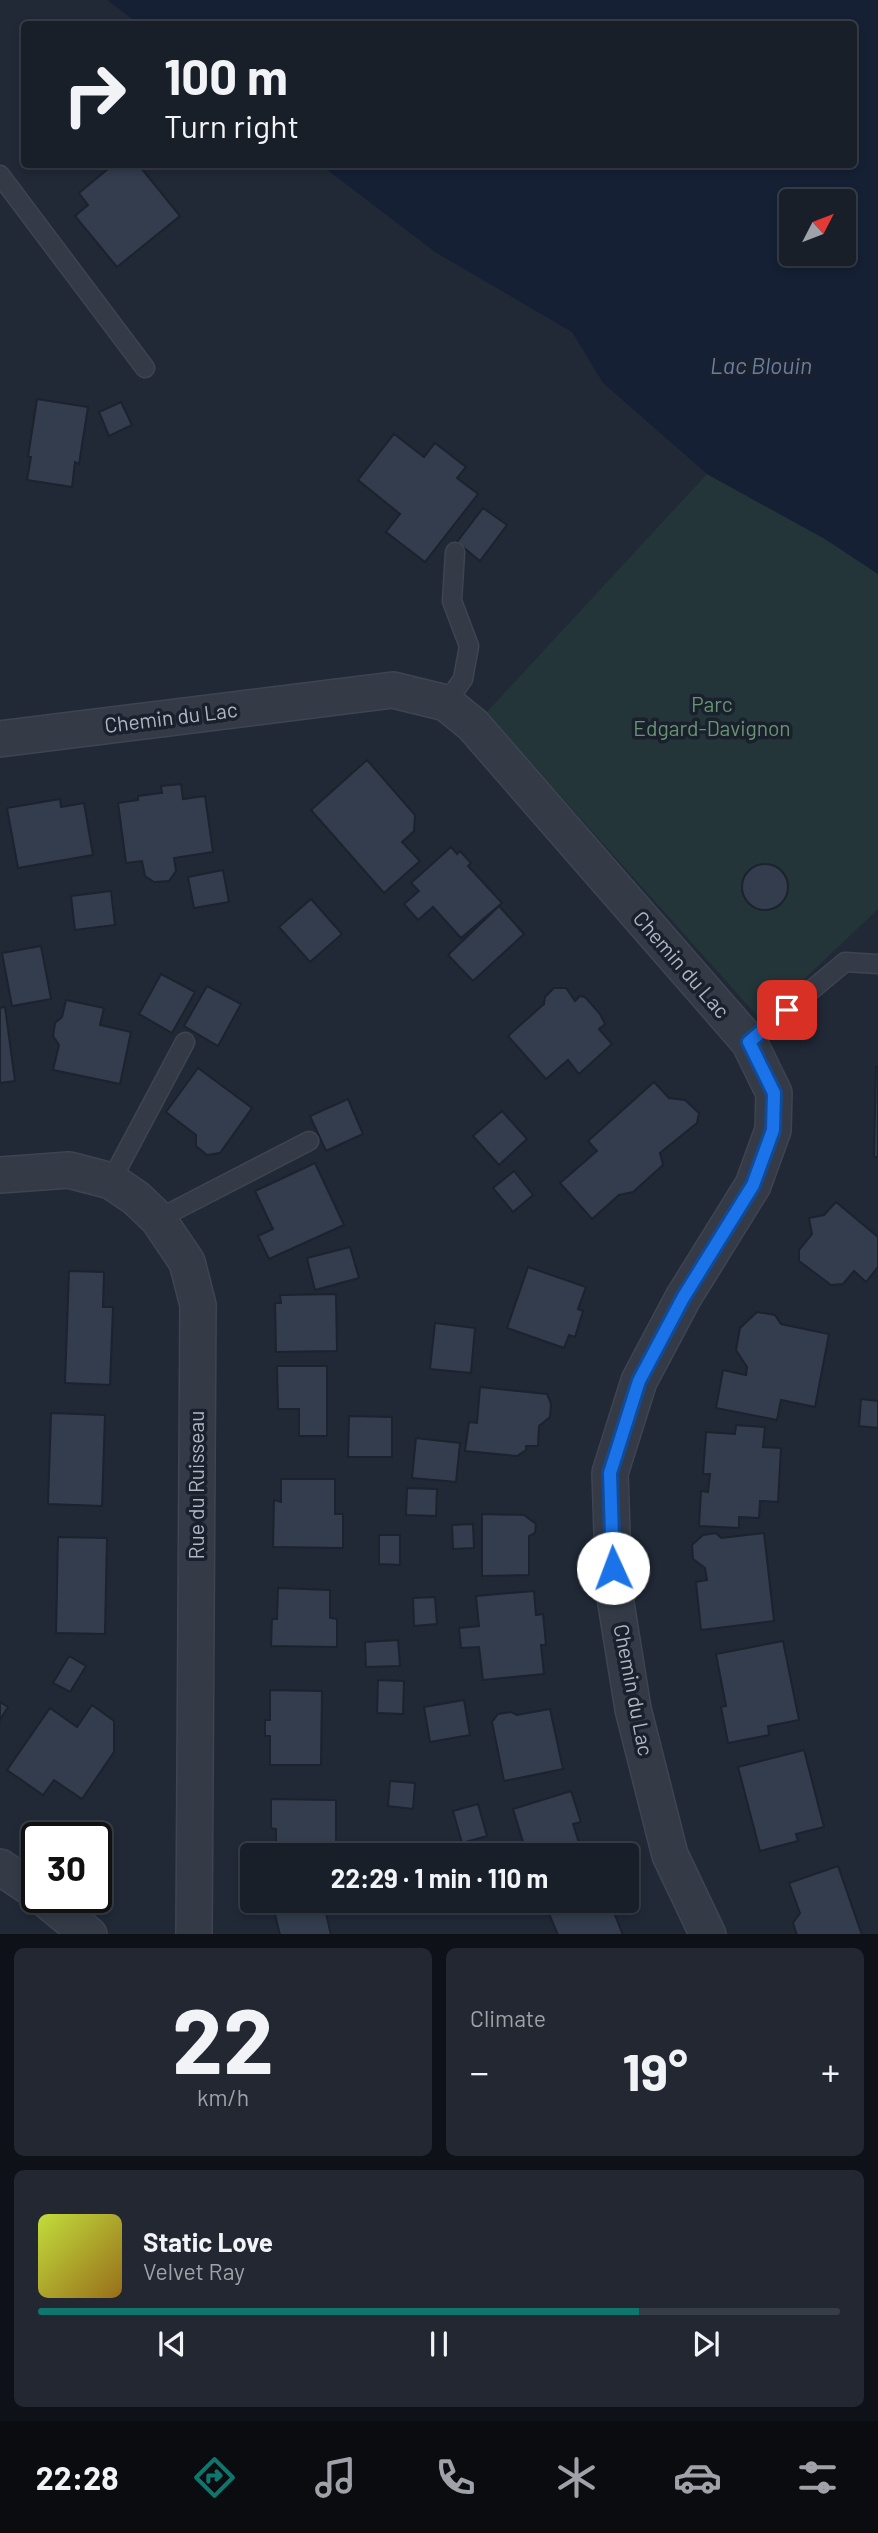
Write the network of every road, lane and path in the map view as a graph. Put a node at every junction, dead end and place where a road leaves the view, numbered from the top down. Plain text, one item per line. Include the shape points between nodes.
1 (0, 175) edge
2 (145, 368) dead end
3 (455, 552) dead end
4 (446, 703) junction
5 (0, 739) edge
6 (878, 964) edge
7 (186, 1042) dead end
8 (749, 1042) junction
9 (309, 1141) dead end
10 (0, 1175) edge
11 (111, 1181) junction
12 (158, 1219) junction
13 (0, 1867) edge
14 (21, 1881) edge
15 (63, 1913) edge
16 (89, 1934) edge
17 (194, 1934) edge
18 (708, 1934) edge

1 - 2 lane
3 - 4 lane via 452,601 469,646 463,679
4 - 5 street, Chemin du Lac via 393,690
4 - 8 street, Chemin du Lac via 473,725
6 - 8 lane via 845,962
7 - 11 lane
8 - 18 street, Chemin du Lac via 774,1093 773,1130 753,1185 683,1298 639,1381 610,1473 614,1591 634,1709 670,1855
9 - 12 lane
10 - 11 street, Rue du Ruisseau via 69,1170
11 - 12 street, Rue du Ruisseau
12 - 17 street, Rue du Ruisseau via 187,1262 198,1305
13 - 14 street
15 - 16 street

